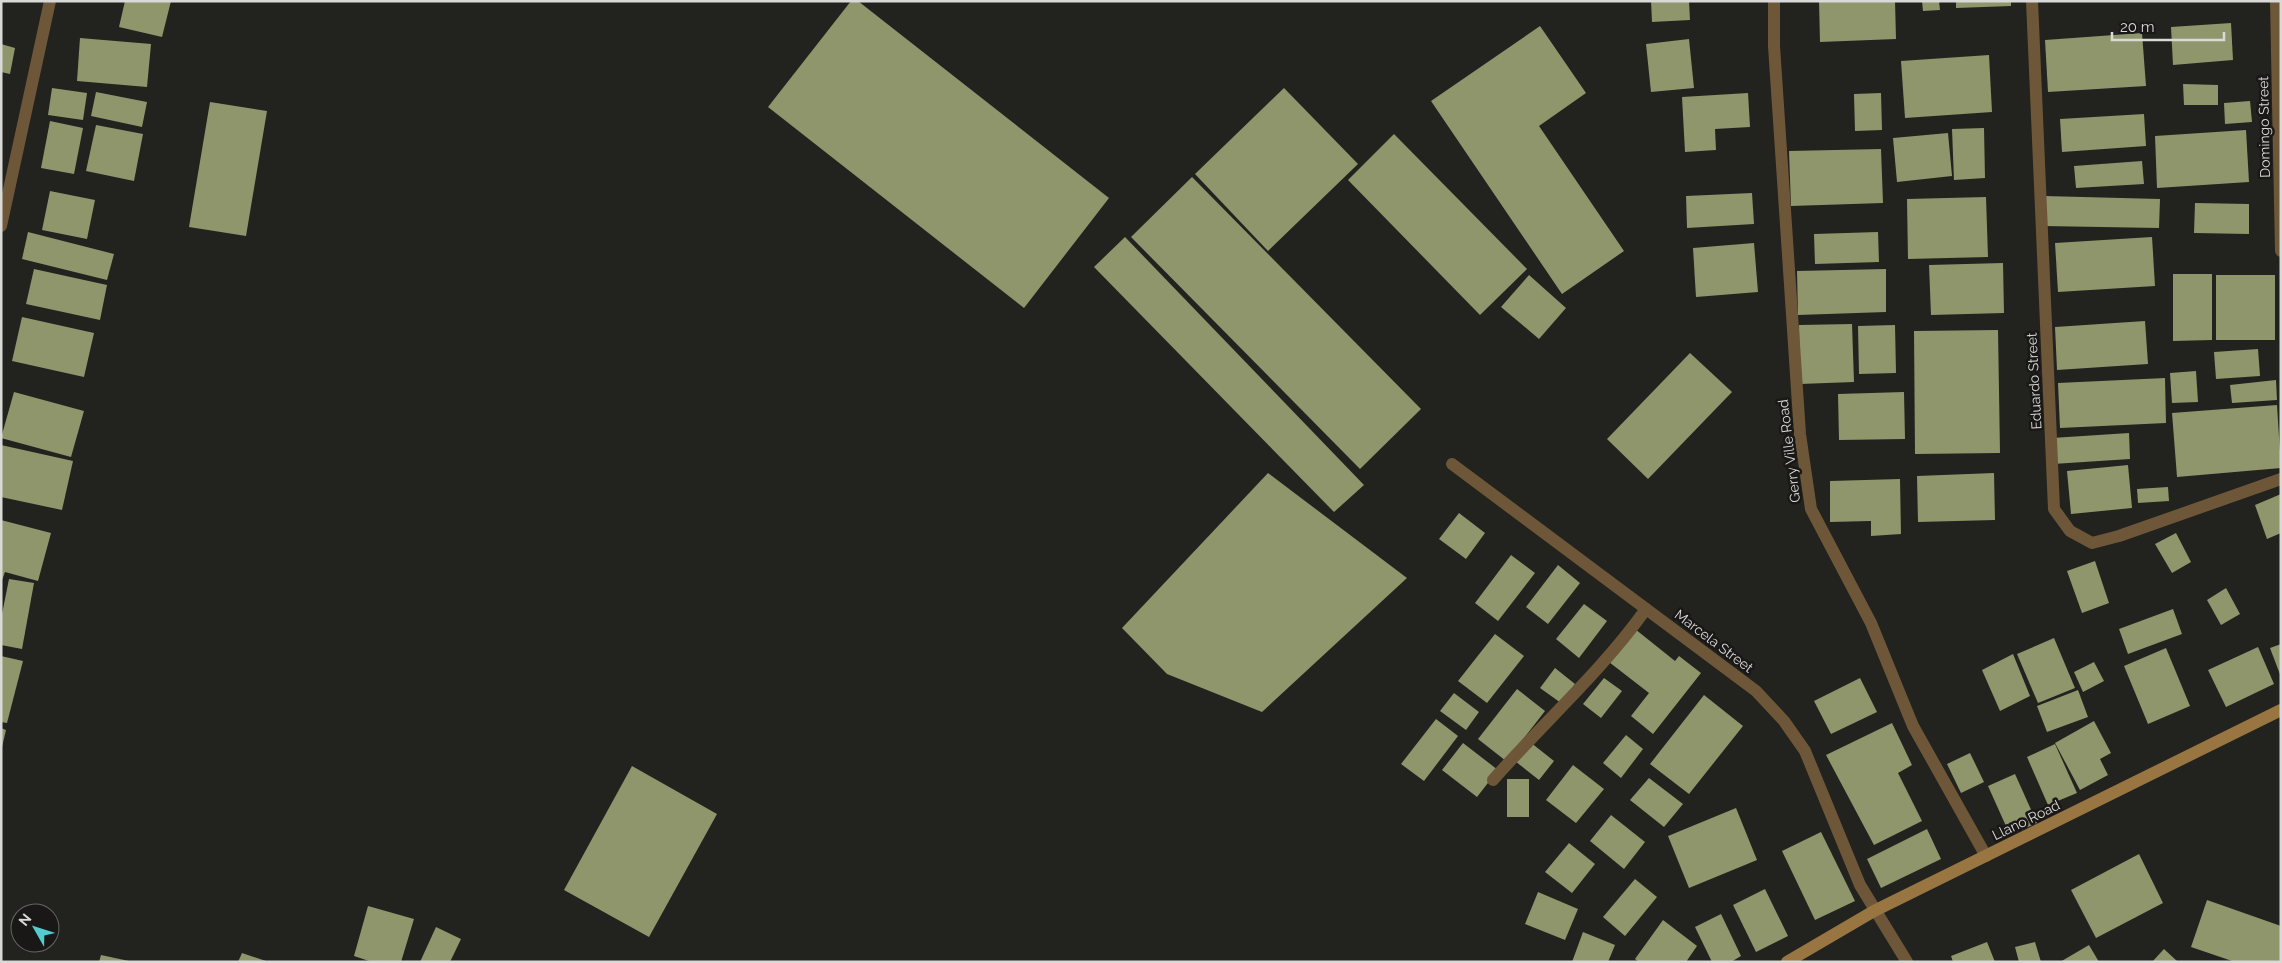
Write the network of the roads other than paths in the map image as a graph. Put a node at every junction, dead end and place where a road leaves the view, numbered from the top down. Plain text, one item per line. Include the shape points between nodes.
1 (50, 1) edge
2 (1774, 1) edge
3 (2032, 1) edge
4 (2276, 1) edge
5 (1, 226) edge
6 (2281, 251) edge
7 (1452, 464) dead end
8 (2281, 480) edge
9 (1646, 609) junction
10 (2281, 710) edge
11 (1493, 780) dead end
12 (1986, 856) junction
13 (1874, 911) junction
14 (1787, 962) edge
15 (1907, 962) edge

1 - 5 street
2 - 12 street, Gerry Ville Road via 1774,46 1800,434 1812,509 1871,623 1913,726
3 - 8 street, Eduardo Street via 2054,509 2070,531 2092,543
4 - 6 street, Domingo Street
7 - 9 street, Marcela Street
9 - 11 street via 1607,660
9 - 13 street, Marcela Street via 1756,691 1784,721 1805,751 1860,885
10 - 12 main road, Llano Road
12 - 13 main road, Llano Road
13 - 14 main road, Llano Road
13 - 15 street, Marcela Street

